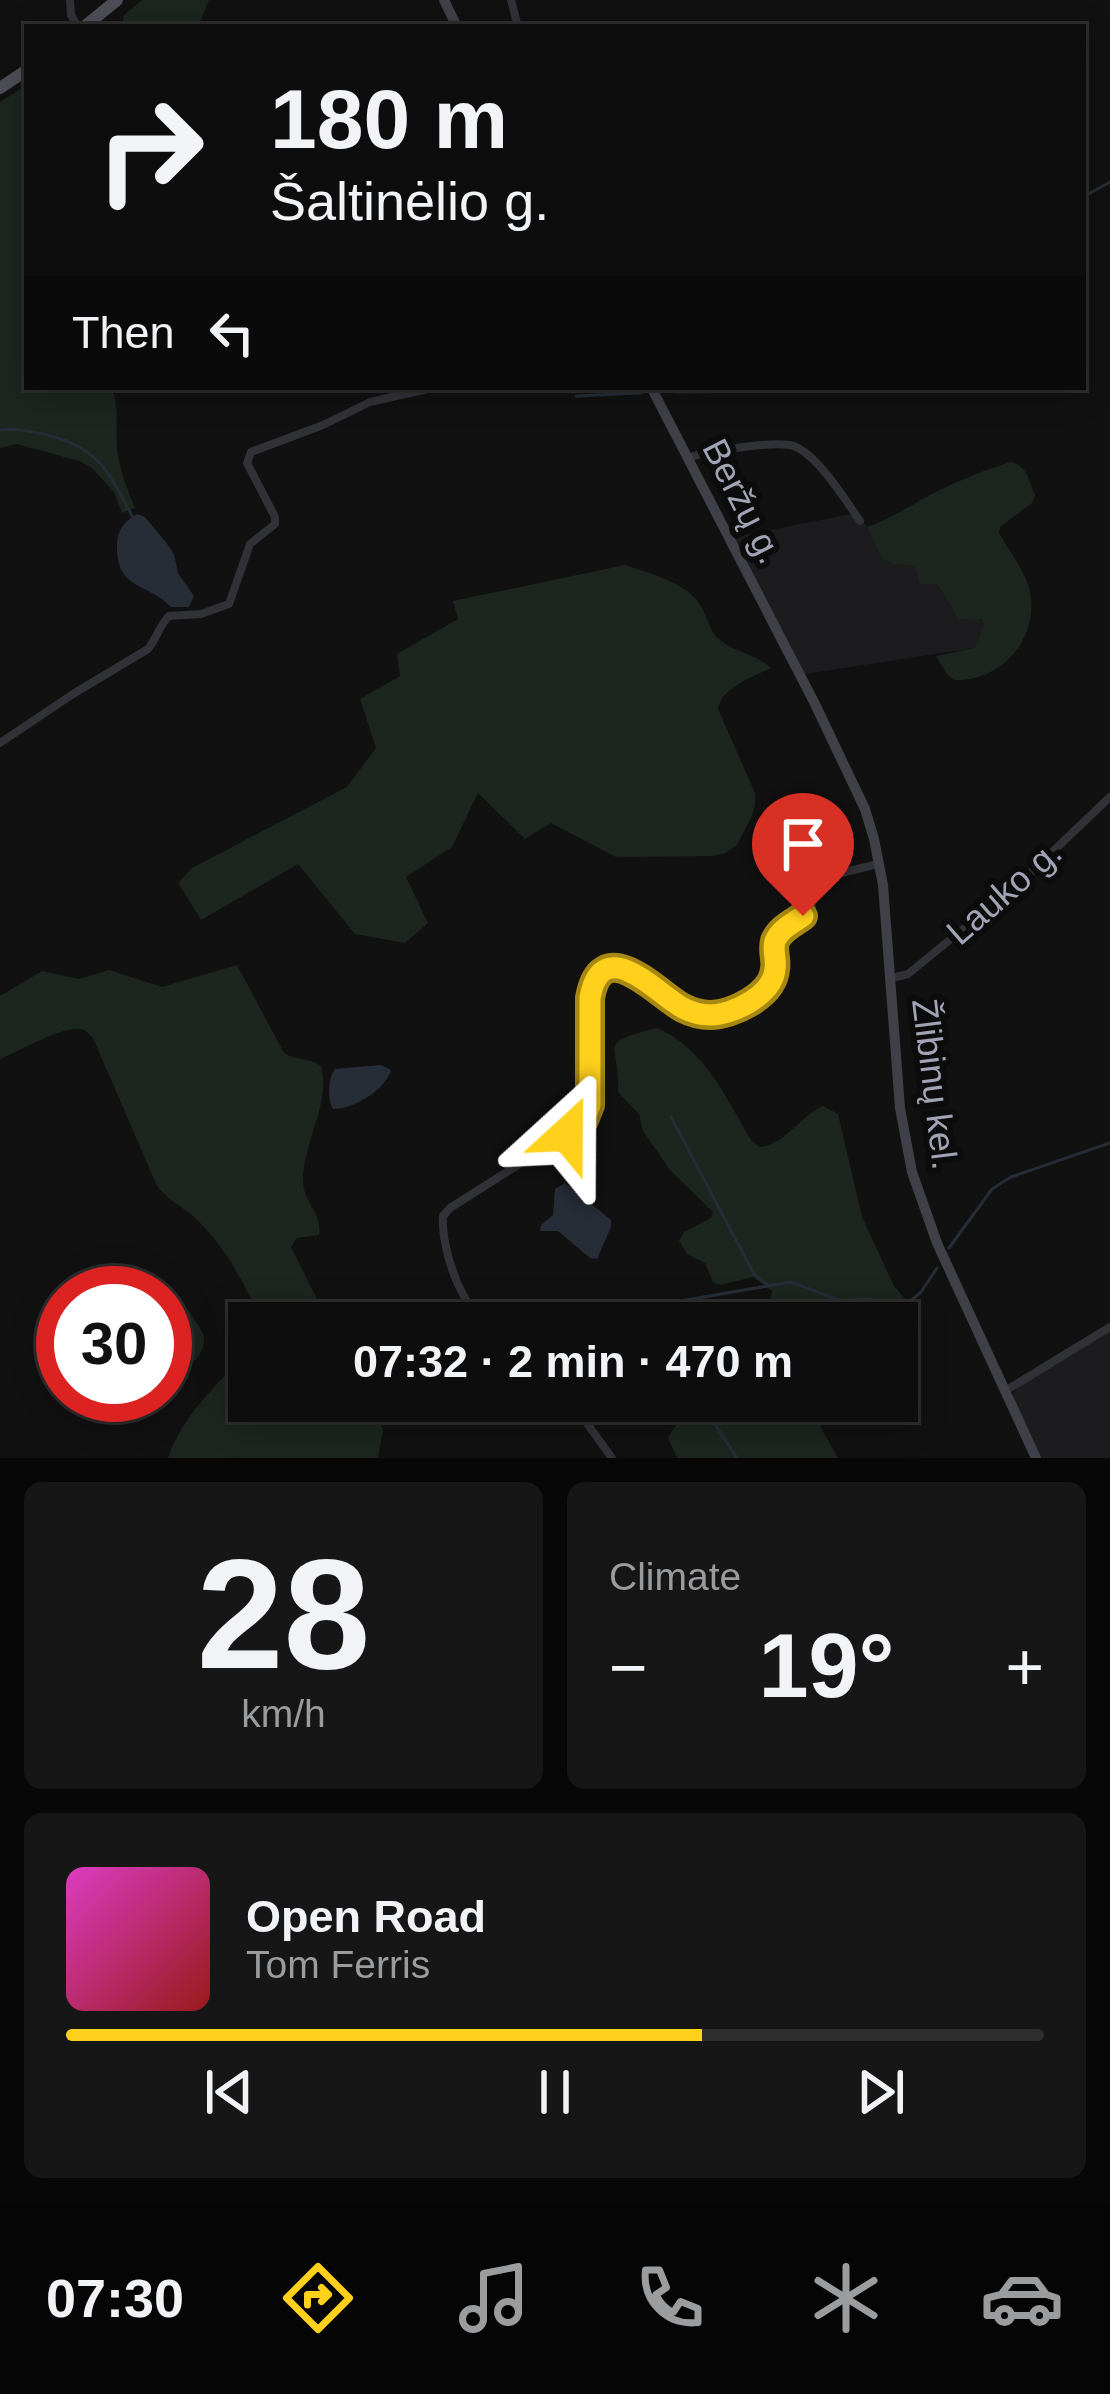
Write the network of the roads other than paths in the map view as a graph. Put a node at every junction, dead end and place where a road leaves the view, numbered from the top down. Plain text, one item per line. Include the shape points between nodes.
1 (117, 0) edge
2 (85, 24) edge
3 (423, 390) edge
4 (653, 390) edge
5 (688, 458) junction
6 (860, 521) dead end
7 (783, 642) joint
8 (0, 743) edge
9 (1110, 796) edge
10 (880, 864) junction
11 (892, 979) junction
12 (468, 1302) edge
13 (1110, 1327) edge
14 (1005, 1391) junction
15 (586, 1422) edge
16 (611, 1458) edge
17 (1036, 1458) edge

1 - 2 main road
3 - 8 street via 370,402 251,452 247,464 275,524 250,544 230,604 169,616 148,649
4 - 5 main road, Beržų g.
5 - 6 street via 796,447
5 - 7 main road, Beržų g.
7 - 10 main road, Žlibinų kel. via 858,794
9 - 11 street, Lauko g. via 993,906
10 - 11 main road, Žlibinų kel.
10 - 12 street via 812,880 812,907 776,941 769,985 729,1011 694,1013 626,969 600,974 591,988 584,1120 442,1216
11 - 14 main road, Žlibinų kel. via 912,1172
13 - 14 street
14 - 17 main road, Žlibinų kel.
15 - 16 street

